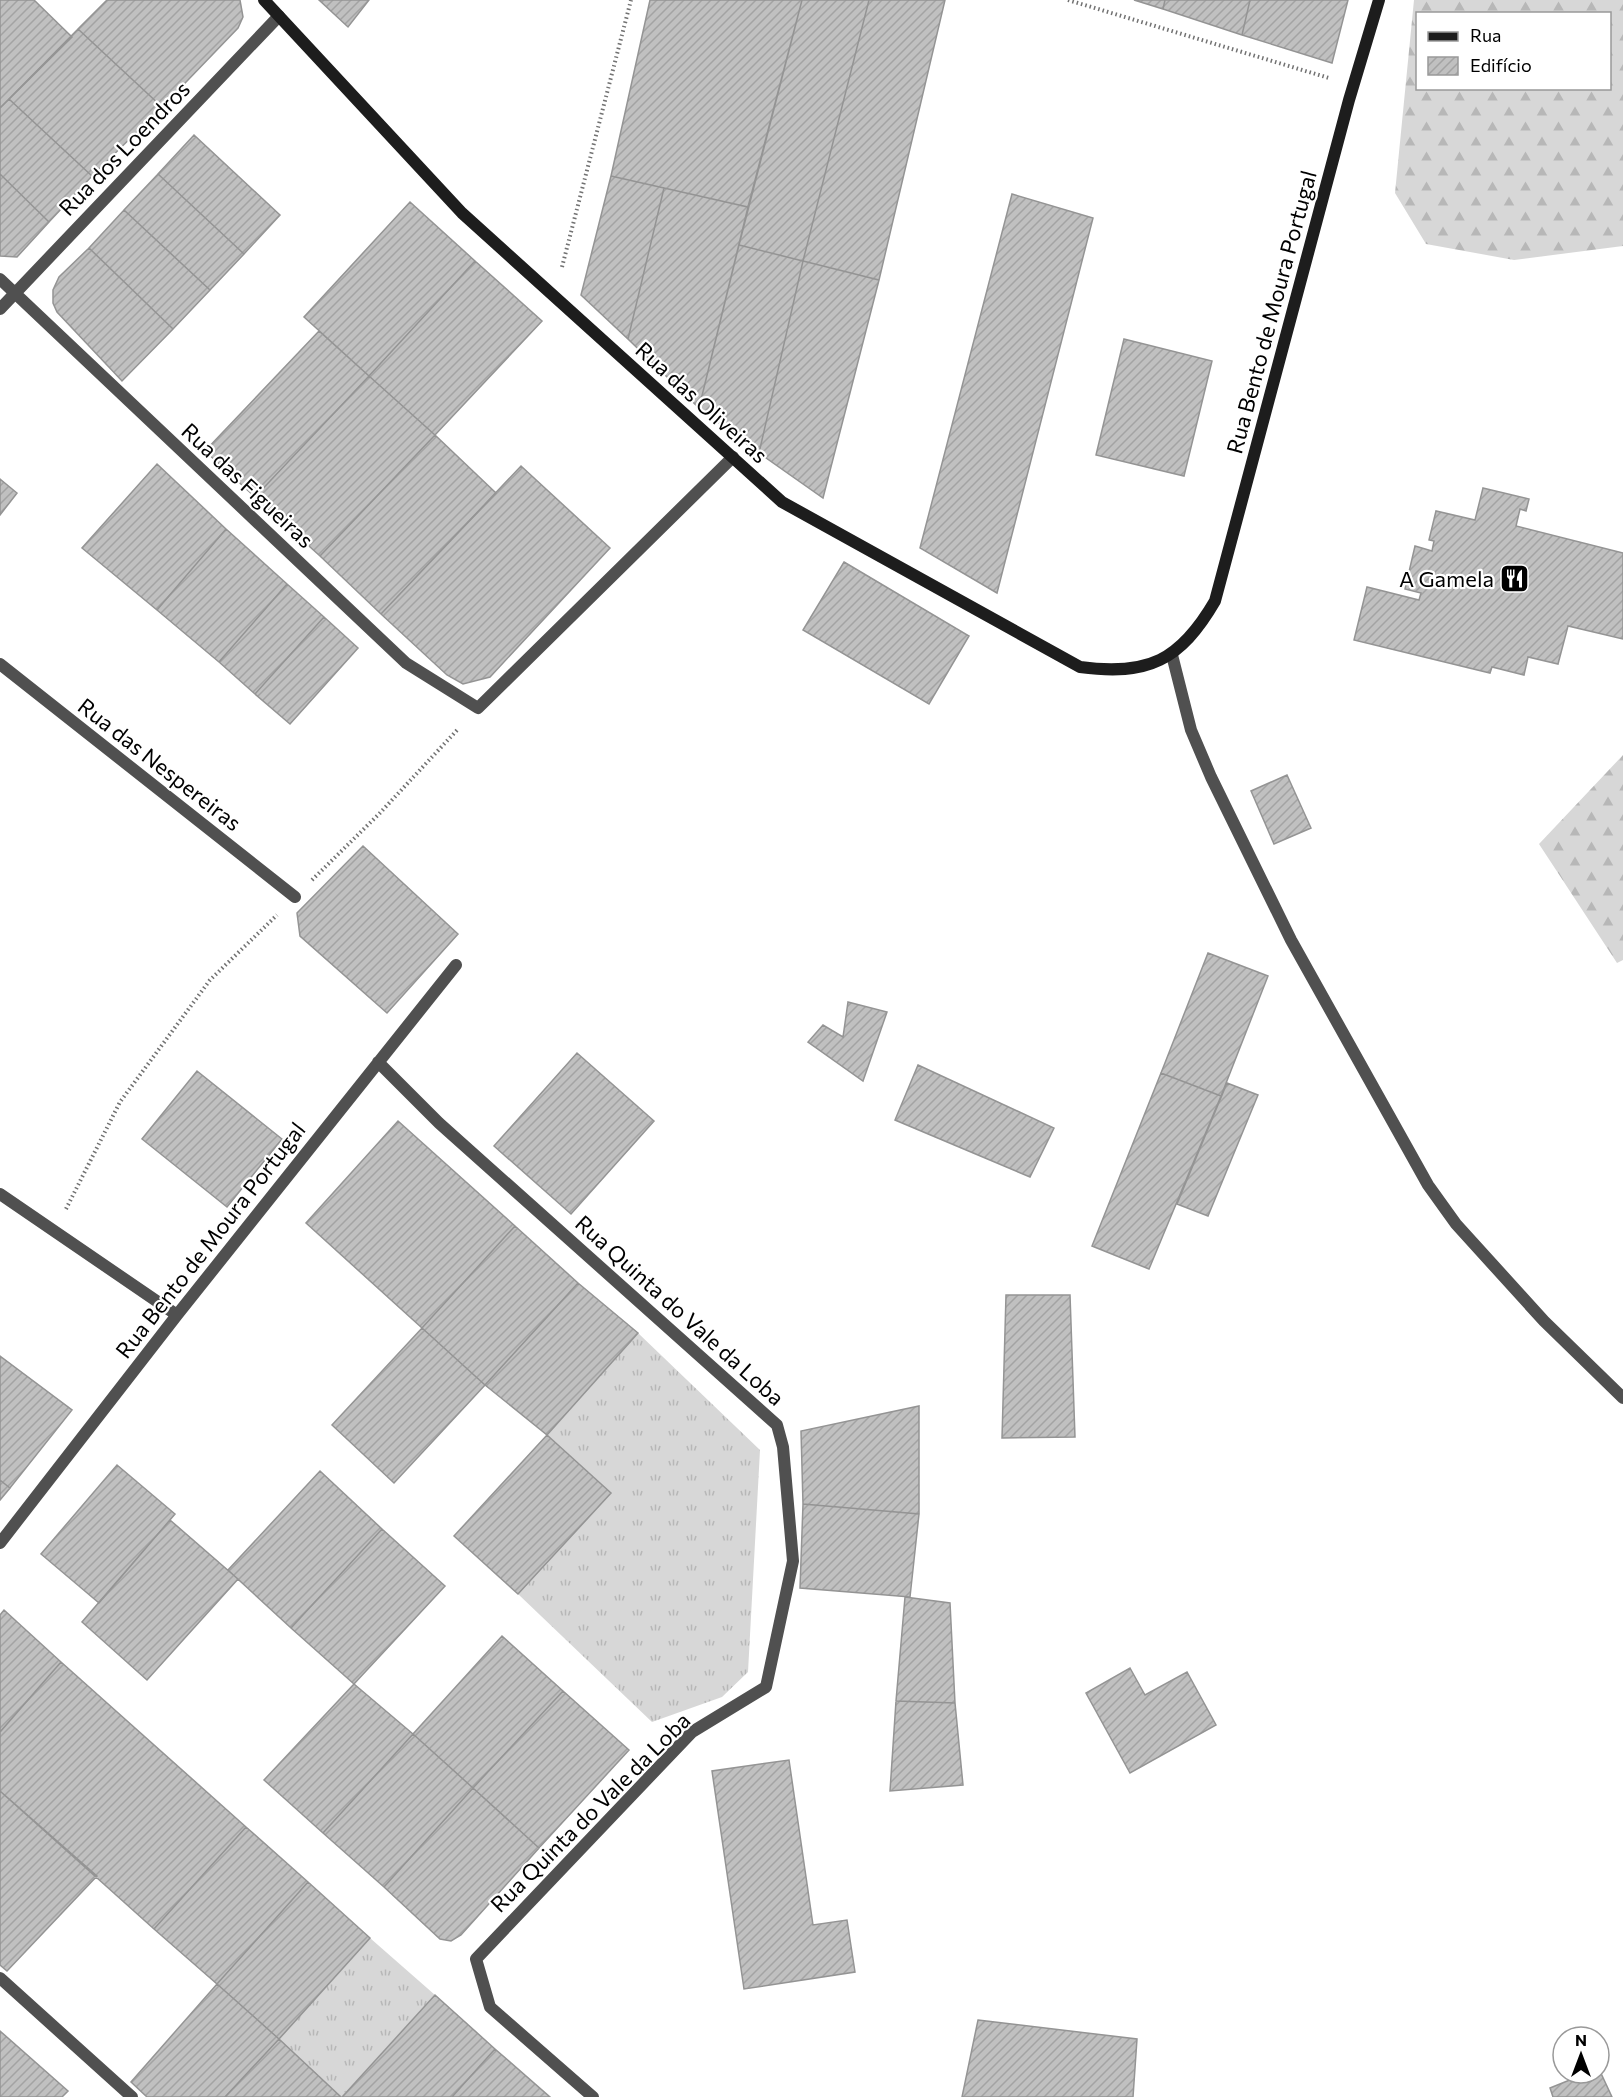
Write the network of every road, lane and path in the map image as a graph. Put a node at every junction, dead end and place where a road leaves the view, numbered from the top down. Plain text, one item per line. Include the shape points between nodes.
1 (264, 0) edge
2 (631, 0) edge
3 (1068, 0) edge
4 (1379, 0) edge
5 (279, 16) junction
6 (1354, 85) junction
7 (0, 279) edge
8 (15, 292) junction
9 (554, 296) junction
10 (0, 309) edge
11 (733, 457) junction
12 (1197, 632) joint
13 (1172, 655) junction
14 (0, 664) edge
15 (478, 708) junction
16 (295, 897) junction
17 (456, 965) dead end
18 (378, 1062) junction
19 (0, 1194) edge
20 (55, 1232) junction
21 (177, 1315) junction
22 (1623, 1398) edge
23 (0, 1543) edge
24 (0, 1978) edge
25 (132, 2097) edge
26 (593, 2097) edge

1 - 5 street, Rua das Oliveiras
2 - 9 path
3 - 6 path
4 - 6 street, Rua Bento de Moura Portugal
5 - 8 street, Rua dos Loendros
5 - 9 street, Rua das Oliveiras via 462,213
6 - 12 street, Rua Bento de Moura Portugal via 1215,602
7 - 8 street, Rua das Figueiras
8 - 10 street, Rua dos Loendros
8 - 15 street, Rua das Figueiras via 406,663
9 - 11 street, Rua das Oliveiras
11 - 13 street, Rua das Oliveiras via 782,502 1080,667 1108,671 1142,667
11 - 15 street
12 - 13 street, Rua das Oliveiras
13 - 22 street via 1191,730 1211,777 1291,940 1428,1185 1456,1224 1544,1321
14 - 16 street, Rua das Nespereiras
15 - 16 path
16 - 20 path via 210,980 120,1102
17 - 18 street, Rua Bento de Moura Portugal
18 - 21 street, Rua Bento de Moura Portugal
18 - 26 street, Rua Quinta do Vale da Loba via 439,1123 777,1425 783,1447 793,1561 766,1687 692,1732 476,1959 490,2007
19 - 20 street
20 - 21 street
21 - 23 street, Rua Bento de Moura Portugal
24 - 25 street

